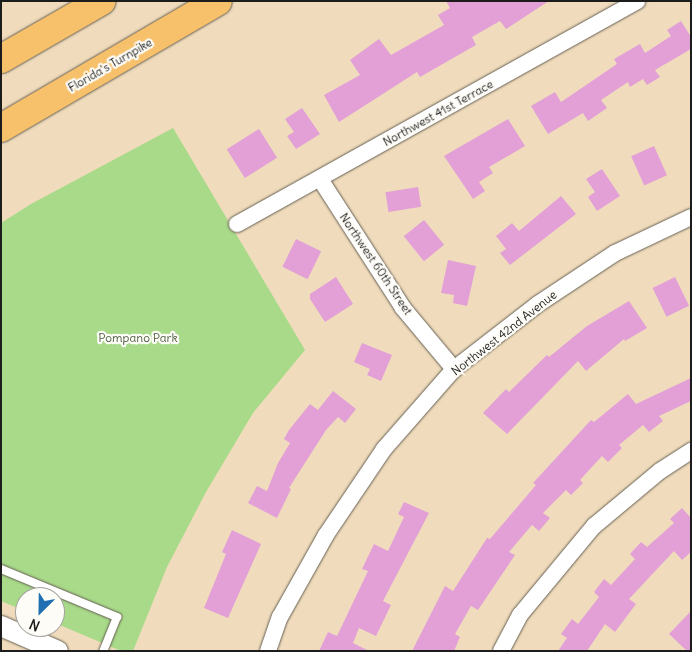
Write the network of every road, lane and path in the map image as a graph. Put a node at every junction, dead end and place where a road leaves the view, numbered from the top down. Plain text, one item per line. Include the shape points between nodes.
1 (102, 1) edge
2 (218, 1) edge
3 (638, 1) edge
4 (1, 59) edge
5 (1, 128) edge
6 (320, 179) junction
7 (691, 217) edge
8 (237, 224) dead end
9 (454, 369) junction
10 (691, 451) edge
11 (1, 568) edge
12 (1, 626) edge
13 (58, 651) edge
14 (103, 651) edge
15 (268, 651) edge
16 (501, 651) edge

1 - 4 highway
2 - 5 highway, Florida's Turnpike
3 - 6 street, Northwest 41st Terrace
6 - 8 street, Northwest 41st Terrace
6 - 9 street, Northwest 60th Street via 403,308
7 - 9 street, Northwest 42nd Avenue via 615,253 538,304
9 - 15 street, Northwest 42nd Avenue via 384,450 326,536 280,617
10 - 16 street via 660,471 594,526 520,615
11 - 14 lane via 117,617
12 - 13 street

